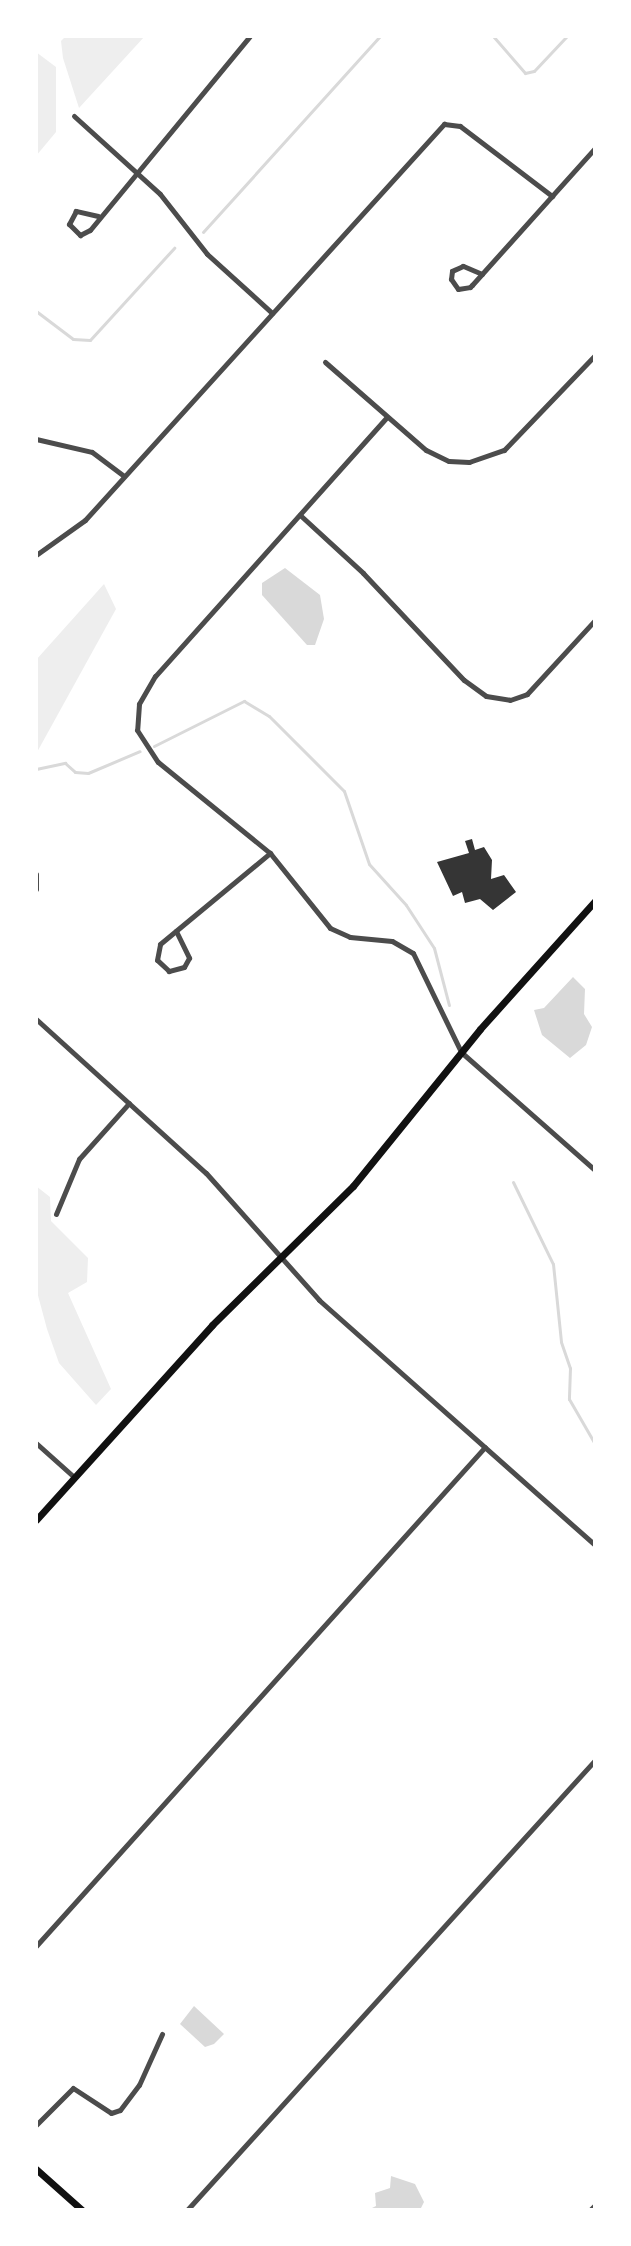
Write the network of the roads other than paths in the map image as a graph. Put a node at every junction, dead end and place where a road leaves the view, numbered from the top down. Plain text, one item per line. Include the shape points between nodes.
1 (250, 36) edge
2 (74, 116) dead end
3 (595, 148) edge
4 (138, 174) junction
5 (552, 196) junction
6 (98, 216) junction
7 (482, 274) junction
8 (272, 313) junction
9 (595, 355) edge
10 (325, 362) dead end
11 (386, 418) junction
12 (36, 439) edge
13 (124, 476) junction
14 (300, 515) junction
15 (36, 555) edge
16 (595, 620) edge
17 (270, 853) junction
18 (36, 874) edge
19 (36, 889) edge
20 (595, 901) edge
21 (176, 931) junction
22 (36, 1019) edge
23 (461, 1052) junction
24 (129, 1103) junction
25 (595, 1170) edge
26 (56, 1214) dead end
27 (280, 1258) junction
28 (36, 1443) edge
29 (485, 1447) junction
30 (74, 1477) junction
31 (36, 1520) edge
32 (595, 1545) edge
33 (595, 1760) edge
34 (36, 1946) edge
35 (162, 2034) dead end
36 (36, 2125) edge
37 (36, 2169) edge
38 (595, 2205) edge
39 (82, 2210) edge
40 (187, 2210) edge
41 (590, 2210) edge

1 - 4 street
2 - 4 street
3 - 5 street
4 - 6 street
4 - 8 street via 207,254
5 - 7 street
5 - 8 street via 460,126 444,124
6 - 6 street via 76,211 69,224 83,234
7 - 7 street via 463,266 452,271 451,279 466,289
8 - 13 street
9 - 11 street via 514,442 482,460 458,462 436,456
10 - 11 street
11 - 14 street
12 - 13 street via 92,452
13 - 15 street via 74,531
14 - 16 street via 486,696 510,700 527,694
14 - 17 street via 155,676 136,720 154,757
17 - 21 street
17 - 23 street via 330,928 350,937 399,943 413,953
18 - 19 street
20 - 23 main road
21 - 21 street via 156,954 169,971 179,970 189,958
22 - 24 street
23 - 25 street
23 - 27 main road via 360,1177
24 - 26 street via 79,1159
24 - 27 street via 214,1181
27 - 29 street via 319,1300
27 - 30 main road
28 - 30 street
29 - 32 street
29 - 34 street
30 - 31 main road
33 - 40 street
35 - 36 street via 139,2085 120,2110 111,2113 73,2088
37 - 39 main road
38 - 41 street

